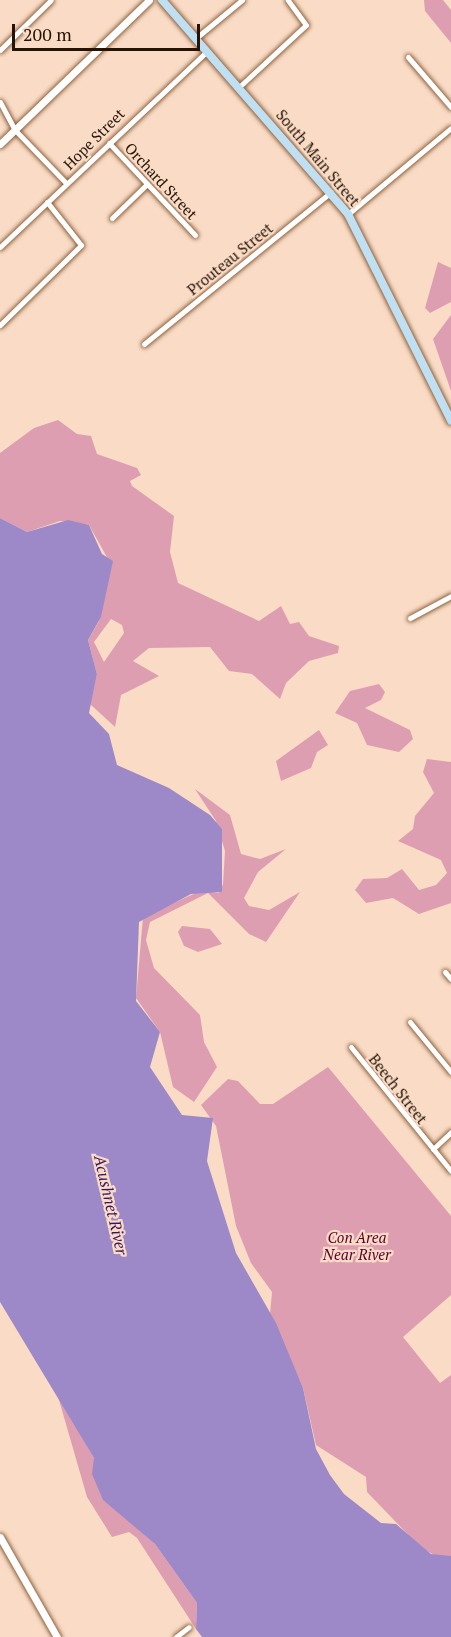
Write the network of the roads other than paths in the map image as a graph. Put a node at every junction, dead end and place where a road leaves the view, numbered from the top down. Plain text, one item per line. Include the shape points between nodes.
1 (51, 0) edge
2 (149, 0) edge
3 (162, 0) edge
4 (242, 0) edge
5 (288, 0) edge
6 (196, 38) junction
7 (0, 50) edge
8 (207, 51) junction
9 (408, 57) dead end
10 (238, 87) junction
11 (0, 102) edge
12 (451, 107) edge
13 (451, 128) edge
14 (15, 130) junction
15 (109, 142) junction
16 (0, 144) edge
17 (66, 183) junction
18 (147, 184) junction
19 (331, 192) junction
20 (46, 202) junction
21 (348, 214) junction
22 (112, 218) dead end
23 (195, 235) dead end
24 (0, 247) edge
25 (0, 325) edge
26 (144, 344) dead end
27 (451, 421) edge
28 (451, 596) edge
29 (410, 618) dead end
30 (445, 972) dead end
31 (451, 979) edge
32 (410, 1022) dead end
33 (351, 1047) dead end
34 (451, 1072) edge
35 (451, 1132) edge
36 (433, 1149) junction
37 (451, 1171) edge
38 (0, 1537) edge
39 (189, 1627) dead end
40 (57, 1637) edge
41 (176, 1637) edge

1 - 7 street
2 - 14 street
3 - 6 main road, South Main Street
4 - 6 street
5 - 10 street via 306,25
6 - 8 main road, South Main Street
8 - 10 main road, South Main Street
8 - 15 street, Hope Street
9 - 12 street
10 - 19 main road, South Main Street
11 - 14 street
13 - 21 street
14 - 16 street
14 - 17 street
15 - 17 street, Hope Street
15 - 18 street, Orchard Street
17 - 20 street, Hope Street
18 - 22 street
18 - 23 street, Orchard Street
19 - 21 main road, South Main Street
19 - 26 street, Prouteau Street
20 - 24 street, Hope Street
20 - 25 street via 81,245
21 - 27 main road, South Main Street
28 - 29 street
30 - 31 street
32 - 34 street
33 - 36 street, Beech Street
35 - 36 street
36 - 37 street, Beech Street
38 - 40 street
39 - 41 street

